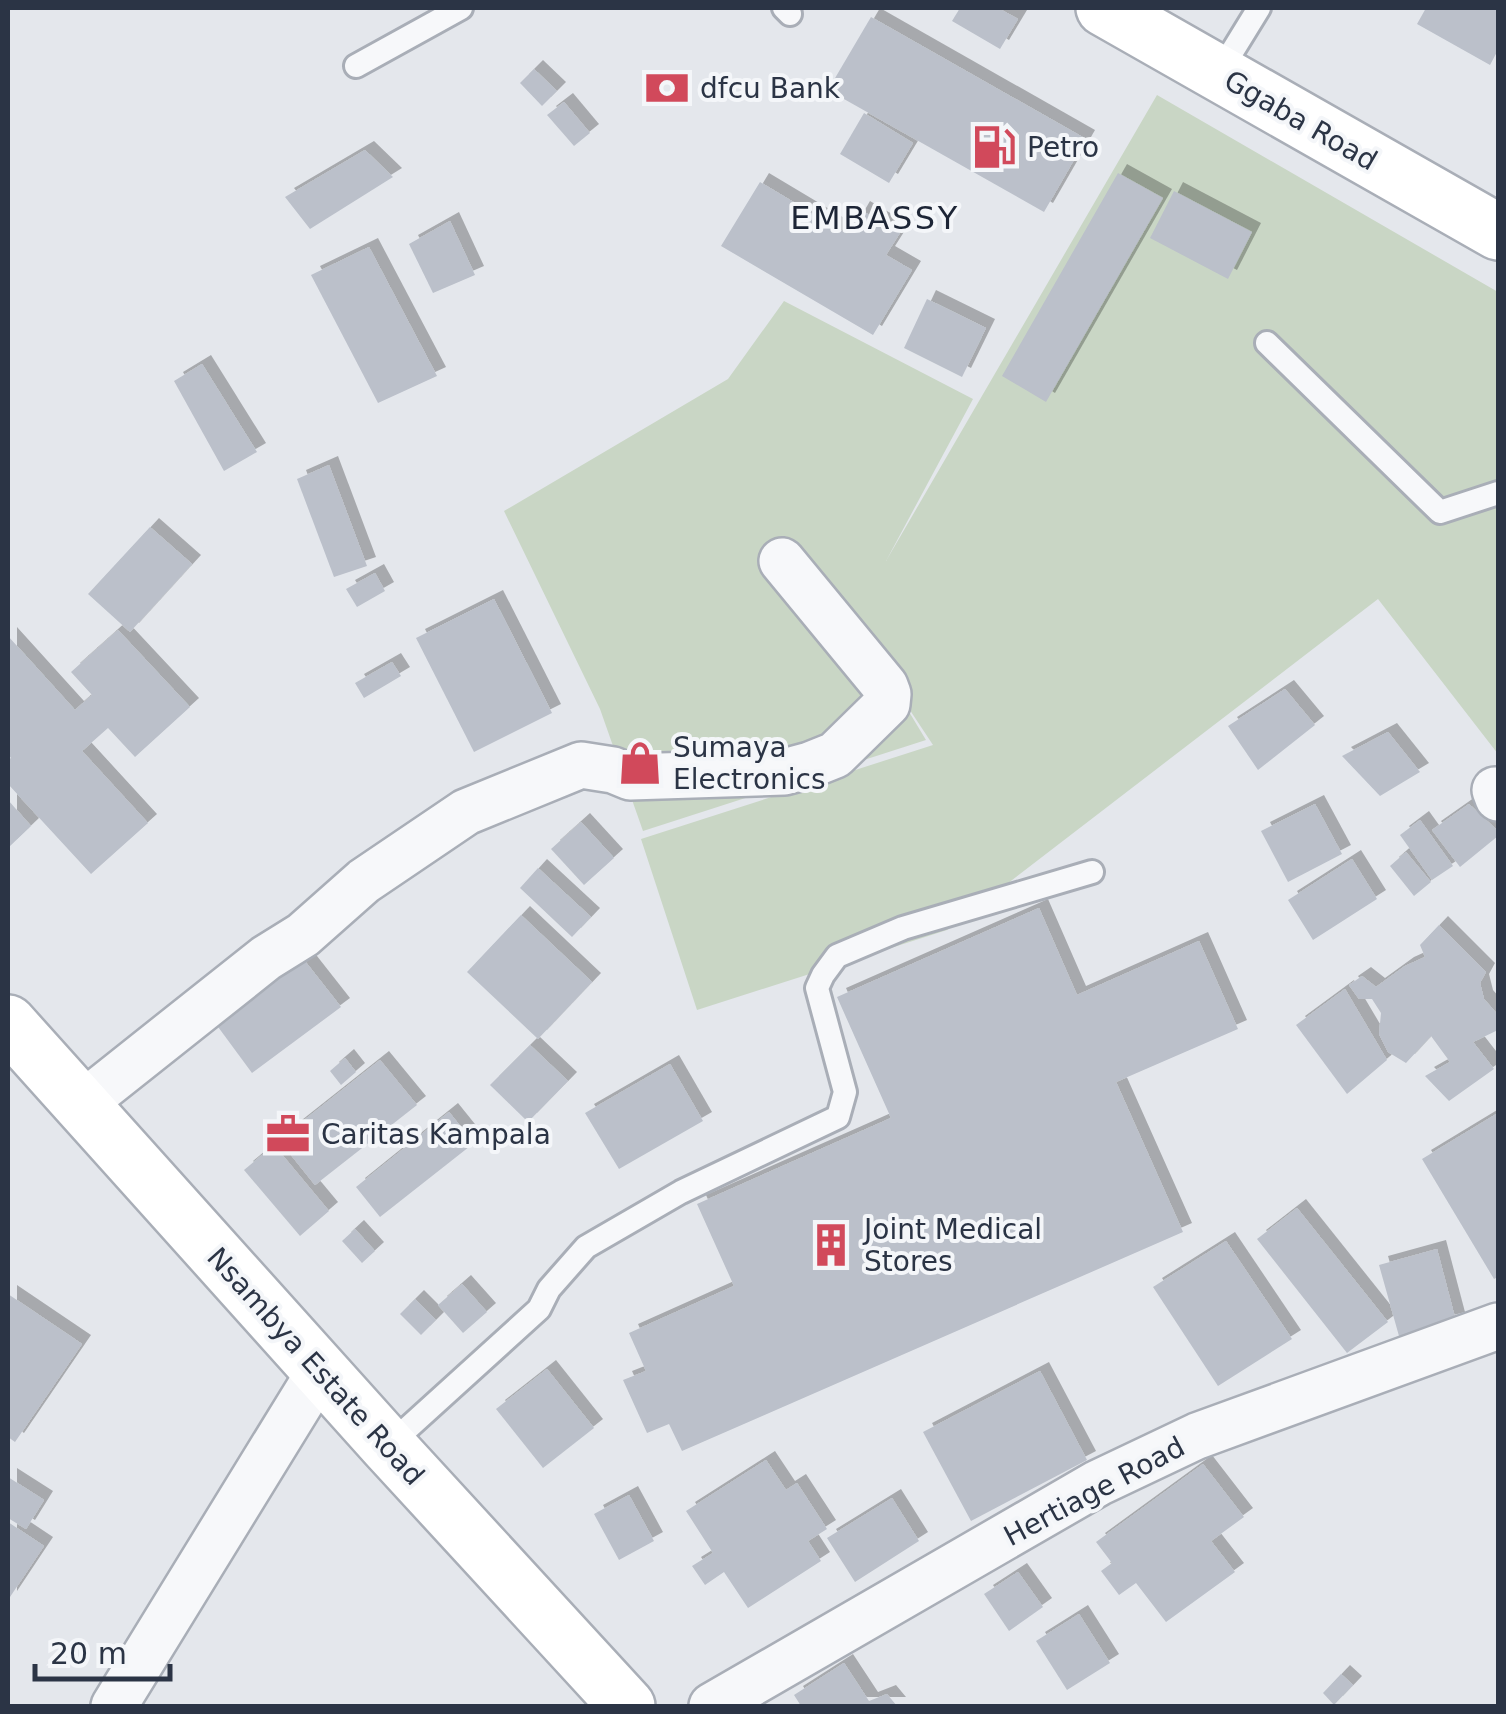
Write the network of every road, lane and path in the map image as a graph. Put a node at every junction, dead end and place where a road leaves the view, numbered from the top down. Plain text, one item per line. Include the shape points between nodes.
1 (461, 8) edge
2 (1104, 8) edge
3 (1259, 8) edge
4 (356, 66) dead end
5 (1219, 73) junction
6 (1498, 232) edge
7 (1267, 342) dead end
8 (1498, 493) edge
9 (782, 561) dead end
10 (1092, 872) dead end
11 (8, 1023) edge
12 (81, 1105) junction
13 (1498, 1326) edge
14 (320, 1371) junction
15 (388, 1446) junction
16 (114, 1706) edge
17 (627, 1706) edge
18 (712, 1706) edge

1 - 4 lane
2 - 5 street, Ggaba Road
3 - 5 lane
5 - 6 street, Ggaba Road
7 - 8 lane via 1440,512
9 - 12 street via 888,694 887,704 834,756 784,772 630,777 581,765 466,812 364,881
10 - 15 lane via 903,928 837,956 817,988 846,1092 838,1117 681,1192 586,1247 539,1309
11 - 12 street, Nsambya Estate Road
12 - 14 street, Nsambya Estate Road
13 - 18 street, Hertiage Road via 1197,1436 1098,1483
14 - 15 street, Nsambya Estate Road
14 - 16 street
15 - 17 street, Nsambya Estate Road

